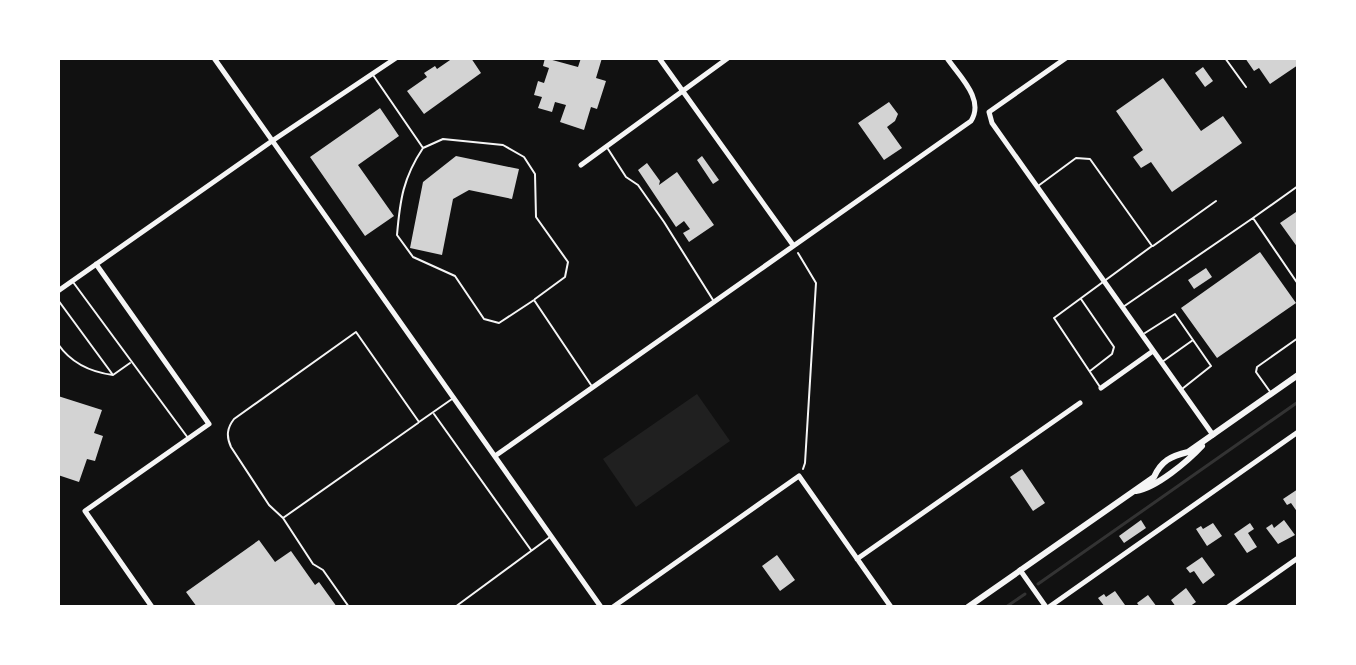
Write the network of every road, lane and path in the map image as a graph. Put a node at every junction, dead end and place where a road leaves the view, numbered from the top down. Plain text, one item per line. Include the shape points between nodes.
1 (214, 58) edge
2 (396, 58) edge
3 (659, 58) edge
4 (728, 58) edge
5 (947, 58) edge
6 (1066, 58) edge
7 (1225, 58) edge
8 (372, 74) junction
9 (1246, 87) dead end
10 (682, 91) junction
11 (272, 141) junction
12 (606, 146) junction
13 (423, 148) junction
14 (581, 165) dead end
15 (1298, 186) edge
16 (1037, 187) junction
17 (1216, 201) dead end
18 (1253, 218) junction
19 (793, 245) junction
20 (1152, 246) junction
21 (96, 264) junction
22 (73, 281) junction
23 (1104, 281) junction
24 (1298, 284) edge
25 (58, 291) edge
26 (1080, 298) junction
27 (58, 300) edge
28 (534, 300) junction
29 (714, 301) junction
30 (1122, 308) junction
31 (1141, 335) junction
32 (1298, 338) edge
33 (1193, 340) junction
34 (58, 344) edge
35 (1153, 351) junction
36 (132, 362) junction
37 (1161, 363) junction
38 (1089, 372) junction
39 (113, 375) junction
40 (1298, 375) edge
41 (593, 387) junction
42 (1101, 388) joint
43 (1181, 390) junction
44 (1271, 394) junction
45 (453, 398) junction
46 (1080, 403) dead end
47 (433, 412) junction
48 (419, 422) junction
49 (1298, 432) edge
50 (1213, 435) junction
51 (188, 439) junction
52 (495, 456) junction
53 (799, 476) junction
54 (1132, 492) junction
55 (283, 518) junction
56 (551, 536) junction
57 (531, 550) junction
58 (1298, 558) edge
59 (857, 559) junction
60 (1020, 570) junction
61 (152, 607) edge
62 (349, 607) edge
63 (455, 607) edge
64 (601, 607) edge
65 (613, 607) edge
66 (891, 607) edge
67 (968, 607) edge
68 (1048, 607) edge
69 (1228, 607) edge

1 - 11 street
2 - 8 street
3 - 10 street
4 - 10 street
5 - 19 street via 976,100 971,121
6 - 16 street via 989,112
7 - 9 lane
8 - 11 street
8 - 13 lane
10 - 12 street
10 - 19 street
11 - 21 street
11 - 45 street
12 - 14 street
12 - 29 lane via 656,209
13 - 28 lane via 400,195 397,235 413,257 455,276 484,319 499,323
13 - 28 lane via 443,139 458,140 503,145 524,157 535,174 536,217 568,262 565,277
15 - 18 lane
16 - 20 lane via 1076,158 1090,159
16 - 23 street
17 - 20 lane
18 - 24 lane
18 - 30 lane
19 - 29 street
19 - 53 path via 816,283 805,463
20 - 23 lane
21 - 22 street
21 - 51 street via 209,424
22 - 25 street
22 - 36 lane
23 - 26 lane
23 - 30 street
26 - 38 lane via 1114,347
26 - 38 lane via 1054,321
27 - 39 lane
28 - 41 lane
29 - 41 street
30 - 31 street
31 - 33 lane via 1175,314
31 - 35 street
32 - 44 lane via 1257,367
33 - 37 lane
33 - 43 lane via 1211,366
34 - 39 lane via 68,359
35 - 37 street
35 - 42 street
36 - 39 lane
36 - 51 lane
37 - 43 street
38 - 42 lane
40 - 44 street
41 - 52 street
43 - 50 street
44 - 50 street
45 - 47 lane
45 - 52 street
46 - 59 street
47 - 48 lane
47 - 57 lane
48 - 55 lane
48 - 55 lane via 356,332 351,335 229,426 231,447
49 - 68 street
50 - 54 street via 1192,457
50 - 54 street via 1188,452 1173,455
51 - 61 street via 85,511
52 - 56 street
53 - 59 street
53 - 65 street
54 - 60 street
55 - 62 lane
56 - 57 lane
56 - 64 street
57 - 63 lane
58 - 69 street
59 - 66 street
60 - 67 street
60 - 68 street

